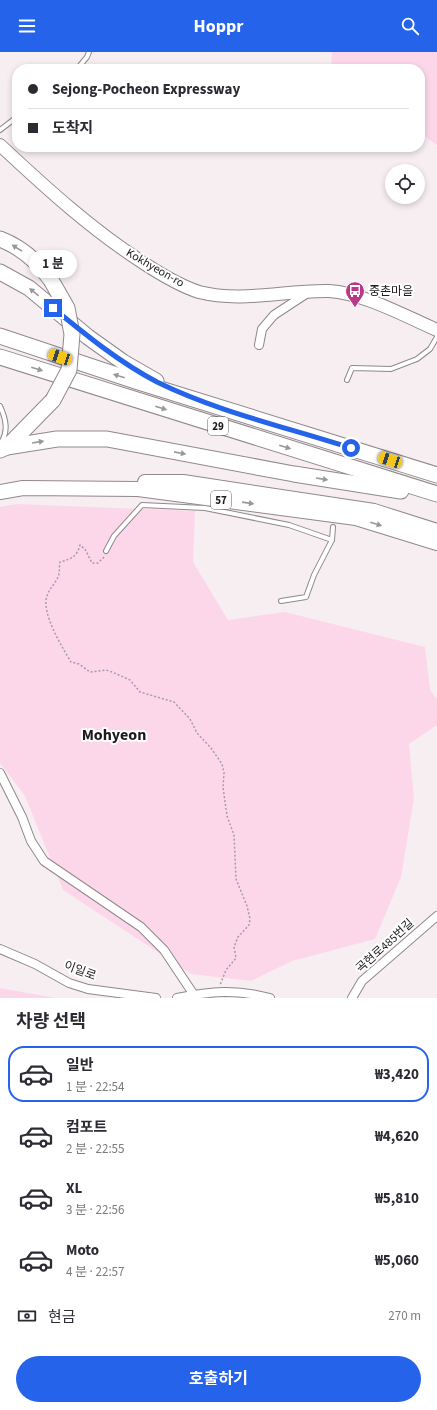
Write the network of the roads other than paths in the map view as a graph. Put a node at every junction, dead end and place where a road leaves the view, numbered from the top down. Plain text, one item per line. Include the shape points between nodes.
1 (89, 52) edge
2 (82, 64) edge
3 (12, 121) edge
4 (0, 130) edge
5 (0, 145) edge
6 (0, 239) edge
7 (0, 272) edge
8 (310, 292) junction
9 (437, 330) edge
10 (0, 336) edge
11 (437, 337) edge
12 (259, 345) dead end
13 (0, 357) edge
14 (347, 380) dead end
15 (0, 406) edge
16 (220, 407) junction
17 (2, 447) edge
18 (437, 475) edge
19 (0, 483) edge
20 (0, 492) edge
21 (437, 496) edge
22 (333, 527) dead end
23 (437, 531) edge
24 (332, 540) junction
25 (437, 543) edge
26 (106, 551) road end
27 (281, 601) dead end
28 (0, 773) edge
29 (437, 916) edge
30 (0, 949) edge
31 (194, 995) junction
32 (156, 998) edge
33 (177, 998) edge
34 (270, 998) edge
35 (352, 998) edge

1 - 2 lane
3 - 4 lane
5 - 8 main road, Kokhyeon-ro via 83,220 120,248 174,281 198,292 238,298
17 -> 6 highway, bridge via 53,400 69,370 72,334 67,308 51,280 33,259
16 -> 7 highway via 158,382 123,362 88,338 29,288
8 - 9 main road, Kokhyeon-ro via 350,295
8 - 12 street via 274,315 262,329
16 -> 10 highway, 29
11 - 14 lane via 430,349 417,359 391,369 352,368
13 -> 21 highway, 29
15 - 17 lane via 5,418 6,437
16 - 18 highway, 29
17 -> 21 highway via 57,439 107,439 294,474
19 - 23 highway, 57 via 18,480 182,482 374,511
20 -> 25 highway, 57 via 23,488 138,489 356,518
22 - 24 lane
24 - 26 lane via 289,525 205,508 142,505 114,536
24 - 27 lane via 306,597
28 - 31 street via 31,841 44,860 141,927 164,950
29 - 35 street, 곡현로485번길 via 362,981
30 - 32 street, 이일로 via 35,964 69,983 88,989
31 - 33 street
31 - 34 street via 219,991

